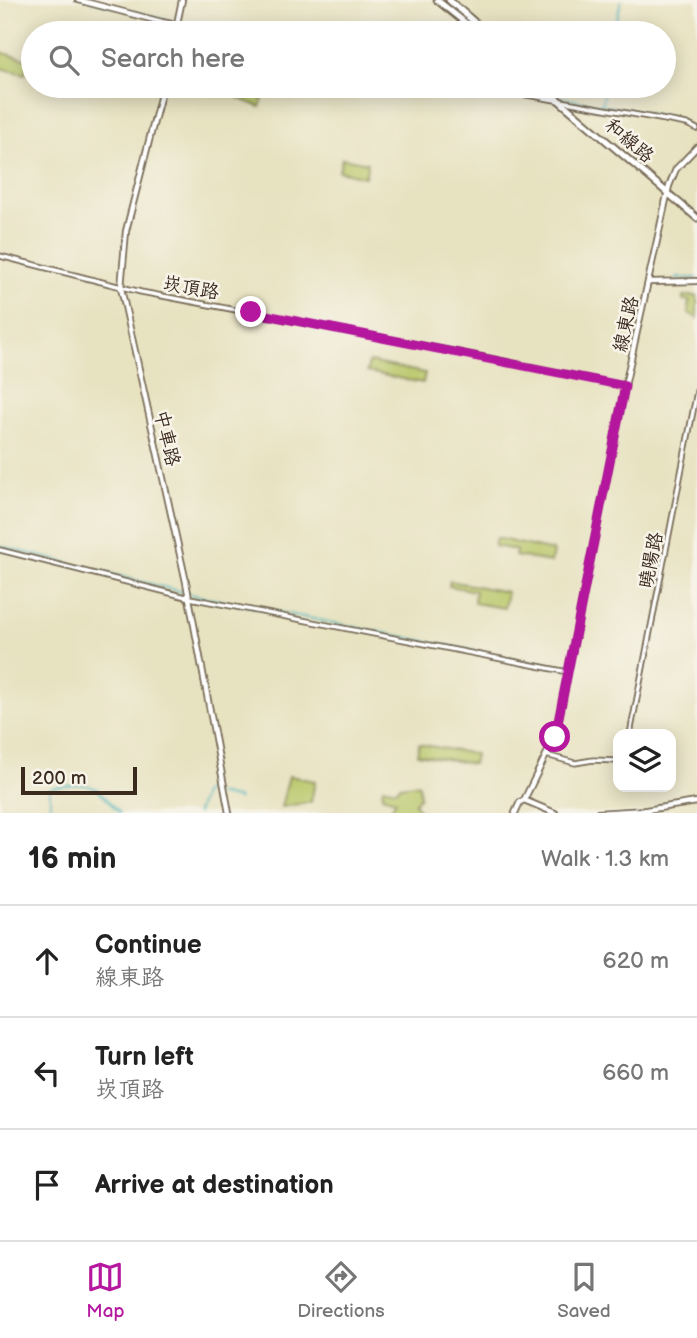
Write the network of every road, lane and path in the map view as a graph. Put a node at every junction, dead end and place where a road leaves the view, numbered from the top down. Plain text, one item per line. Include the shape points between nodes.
1 (78, 0) edge
2 (183, 0) edge
3 (437, 0) edge
4 (449, 0) edge
5 (157, 21) edge
6 (177, 21) edge
7 (463, 21) edge
8 (473, 21) edge
9 (160, 98) edge
10 (548, 98) edge
11 (557, 98) edge
12 (559, 100) junction
13 (697, 129) edge
14 (697, 147) edge
15 (668, 193) junction
16 (697, 218) edge
17 (0, 256) edge
18 (697, 281) edge
19 (650, 282) junction
20 (121, 288) junction
21 (625, 386) junction
22 (697, 391) edge
23 (0, 550) edge
24 (190, 598) junction
25 (568, 672) junction
26 (631, 729) edge
27 (546, 755) junction
28 (613, 761) edge
29 (524, 800) junction
30 (697, 802) edge
31 (229, 813) edge
32 (514, 813) edge
33 (555, 813) edge
34 (597, 813) edge

1 - 5 street
2 - 6 street
3 - 7 main road
4 - 8 main road
9 - 20 street, 中車路 via 128,220
10 - 12 street
11 - 12 main road, 和線路
12 - 13 street
12 - 15 main road, 和線路
14 - 15 street, 線東路 via 676,169
15 - 16 main road, 和線路
15 - 19 street, 線東路
17 - 20 street, 崁頂路
18 - 19 street
19 - 21 street, 線東路
20 - 21 street, 崁頂路
20 - 24 street, 中車路
21 - 25 street, 線東路
22 - 26 street, 曉陽路
23 - 24 street
24 - 25 street
24 - 31 street, 中車路
25 - 27 street, 線東路 via 555,737
27 - 28 street via 575,763
27 - 29 street, 線東路
29 - 32 street, 線東路
29 - 33 street
30 - 34 street

